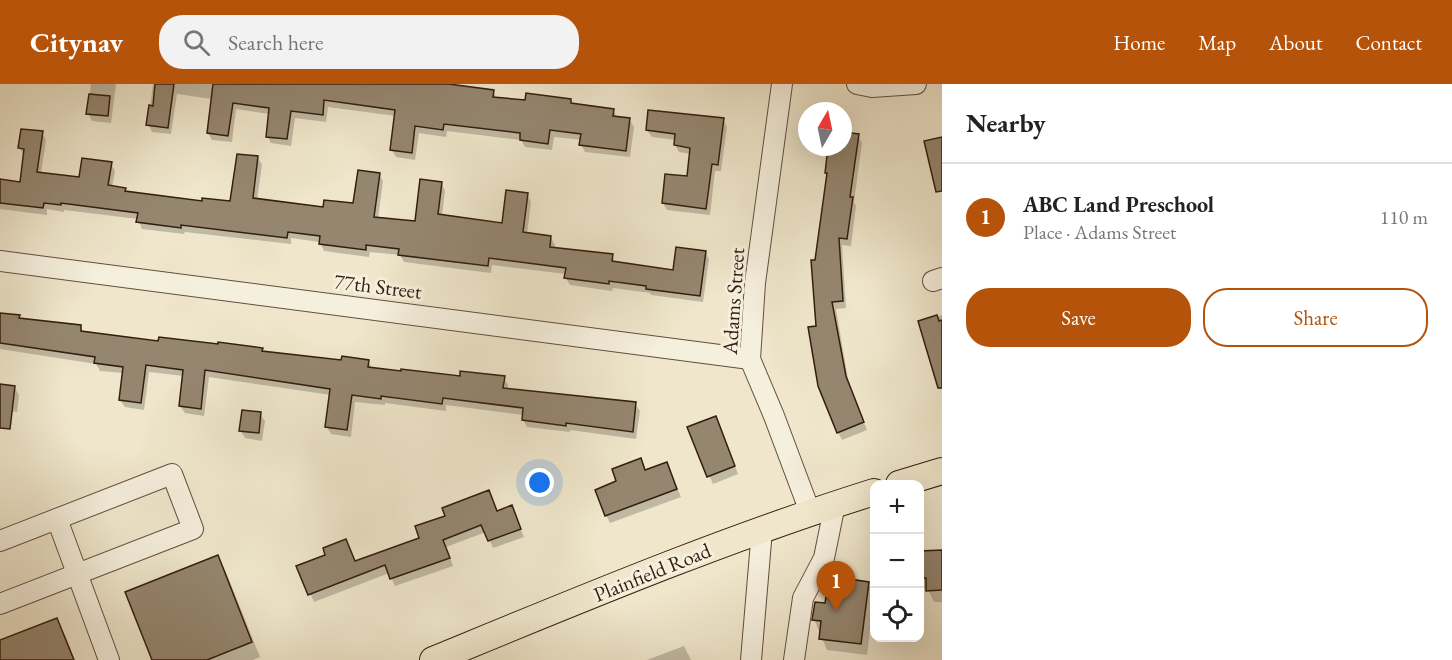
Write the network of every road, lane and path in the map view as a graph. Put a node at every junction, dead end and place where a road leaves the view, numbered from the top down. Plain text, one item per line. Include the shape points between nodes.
1 (782, 84) edge
2 (857, 84) edge
3 (916, 84) edge
4 (0, 261) edge
5 (750, 359) junction
6 (942, 471) edge
7 (912, 480) edge
8 (870, 493) edge
9 (835, 504) junction
10 (810, 512) junction
11 (57, 519) junction
12 (762, 530) junction
13 (0, 541) edge
14 (78, 574) junction
15 (0, 604) edge
16 (109, 660) edge
17 (433, 660) edge
18 (751, 660) edge
19 (794, 660) edge

1 - 5 street, Adams Street via 755,283
2 - 3 street
4 - 5 street, 77th Street
5 - 10 street, Adams Street
6 - 7 main road
8 - 9 main road, Plainfield Road
9 - 10 main road, Plainfield Road
9 - 19 street via 824,558 803,598
10 - 12 main road, Plainfield Road
11 - 13 street
11 - 14 street
11 - 14 street via 172,474 193,529
12 - 17 main road, Plainfield Road
12 - 18 street
14 - 15 street
14 - 16 street

